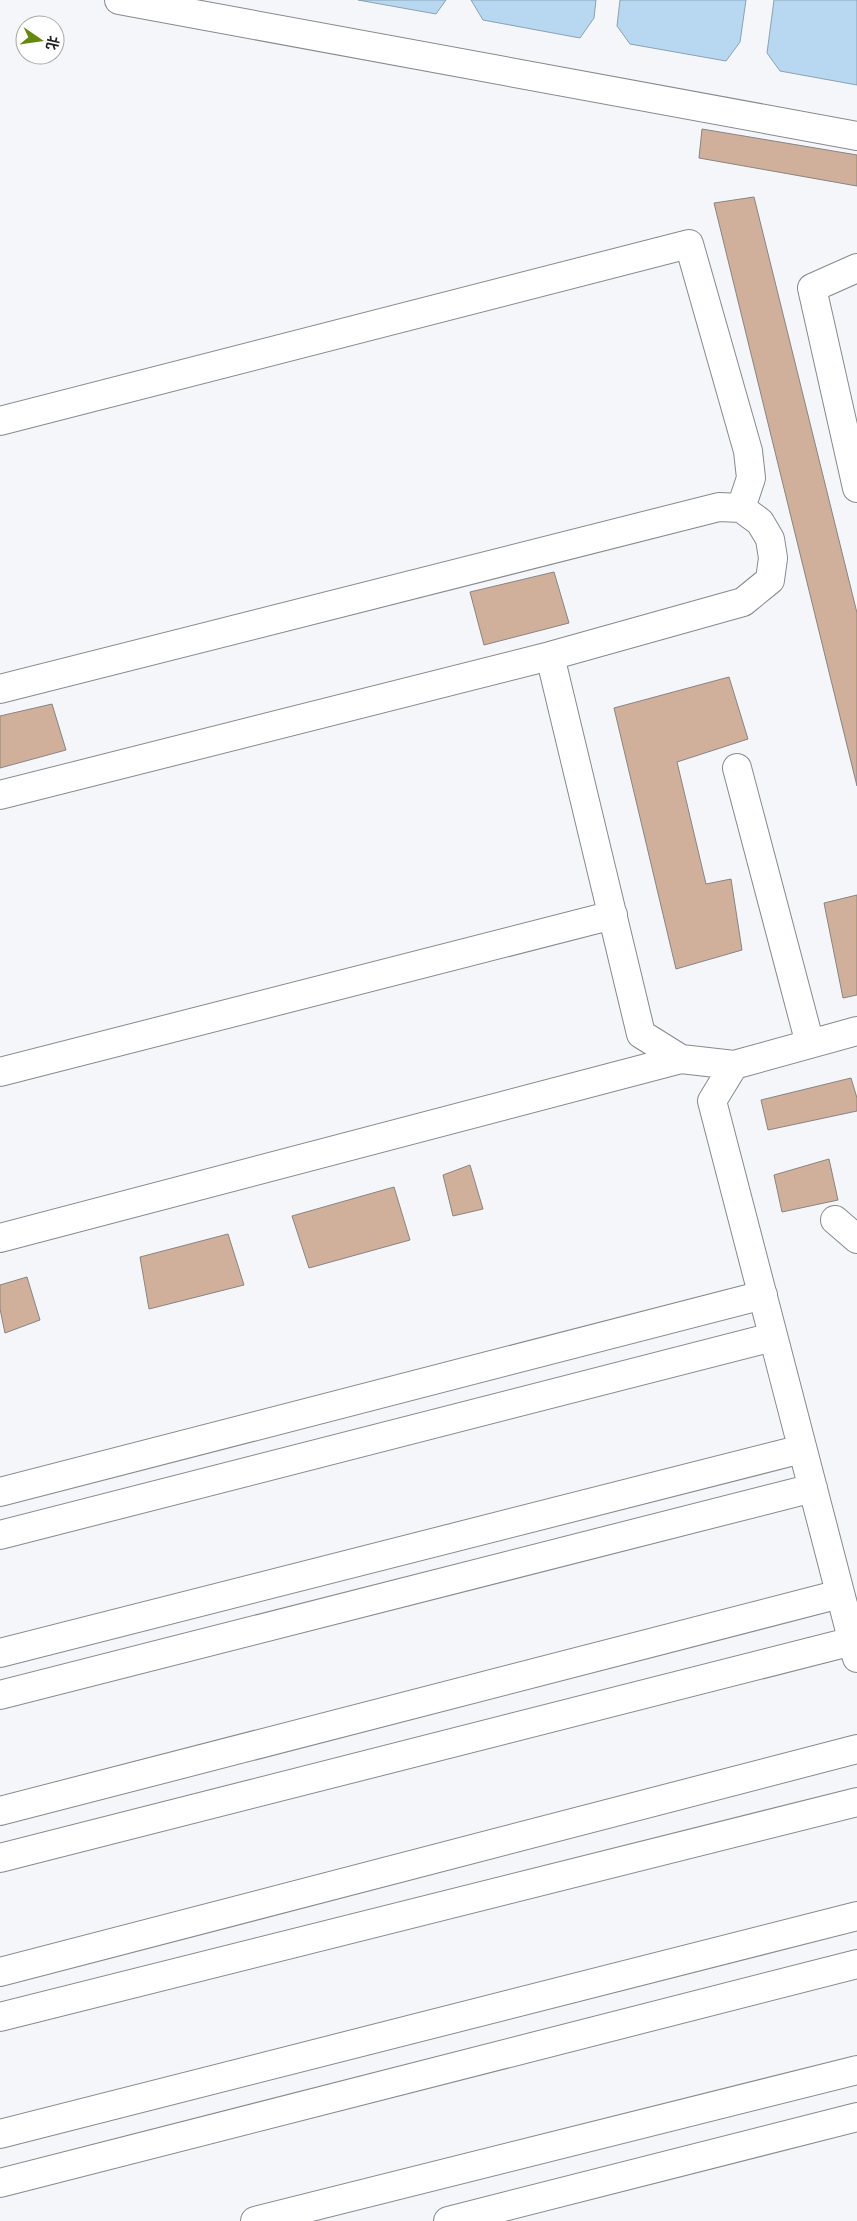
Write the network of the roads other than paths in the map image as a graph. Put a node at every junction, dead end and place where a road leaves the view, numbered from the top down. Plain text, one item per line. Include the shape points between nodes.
1 (119, 0) edge
2 (857, 136) edge
3 (857, 268) edge
4 (0, 421) edge
5 (857, 488) edge
6 (741, 508) junction
7 (550, 656) junction
8 (0, 689) edge
9 (737, 768) dead end
10 (0, 796) edge
11 (613, 915) junction
12 (857, 1031) edge
13 (810, 1044) junction
14 (680, 1058) junction
15 (734, 1065) junction
16 (0, 1072) edge
17 (835, 1220) dead end
18 (0, 1238) edge
19 (857, 1239) edge
20 (763, 1295) junction
21 (773, 1337) junction
22 (802, 1449) junction
23 (813, 1488) junction
24 (0, 1492) edge
25 (0, 1535) edge
26 (840, 1594) junction
27 (855, 1649) edge
28 (0, 1653) edge
29 (0, 1695) edge
30 (857, 1749) edge
31 (857, 1802) edge
32 (0, 1811) edge
33 (0, 1858) edge
34 (857, 1916) edge
35 (857, 1964) edge
36 (0, 1972) edge
37 (0, 2017) edge
38 (857, 2070) edge
39 (857, 2117) edge
40 (0, 2134) edge
41 (0, 2182) edge
42 (255, 2221) edge
43 (448, 2221) edge

1 - 2 street
3 - 5 street via 812,288
4 - 6 street via 689,244 748,451 751,478
6 - 7 street via 760,522 770,539 773,558 770,580 743,602
6 - 8 street via 719,507
7 - 10 street
7 - 11 street
9 - 13 street
11 - 14 street via 642,1034
11 - 16 street
12 - 13 street
13 - 15 street
14 - 15 street
14 - 18 street
15 - 20 street via 712,1101
17 - 19 street
20 - 21 street
20 - 24 street
21 - 22 street
21 - 25 street
22 - 23 street
22 - 28 street
23 - 26 street
23 - 29 street
26 - 27 street
26 - 32 street
27 - 33 street
30 - 36 street
31 - 37 street
34 - 40 street
35 - 41 street
38 - 42 street
39 - 43 street

